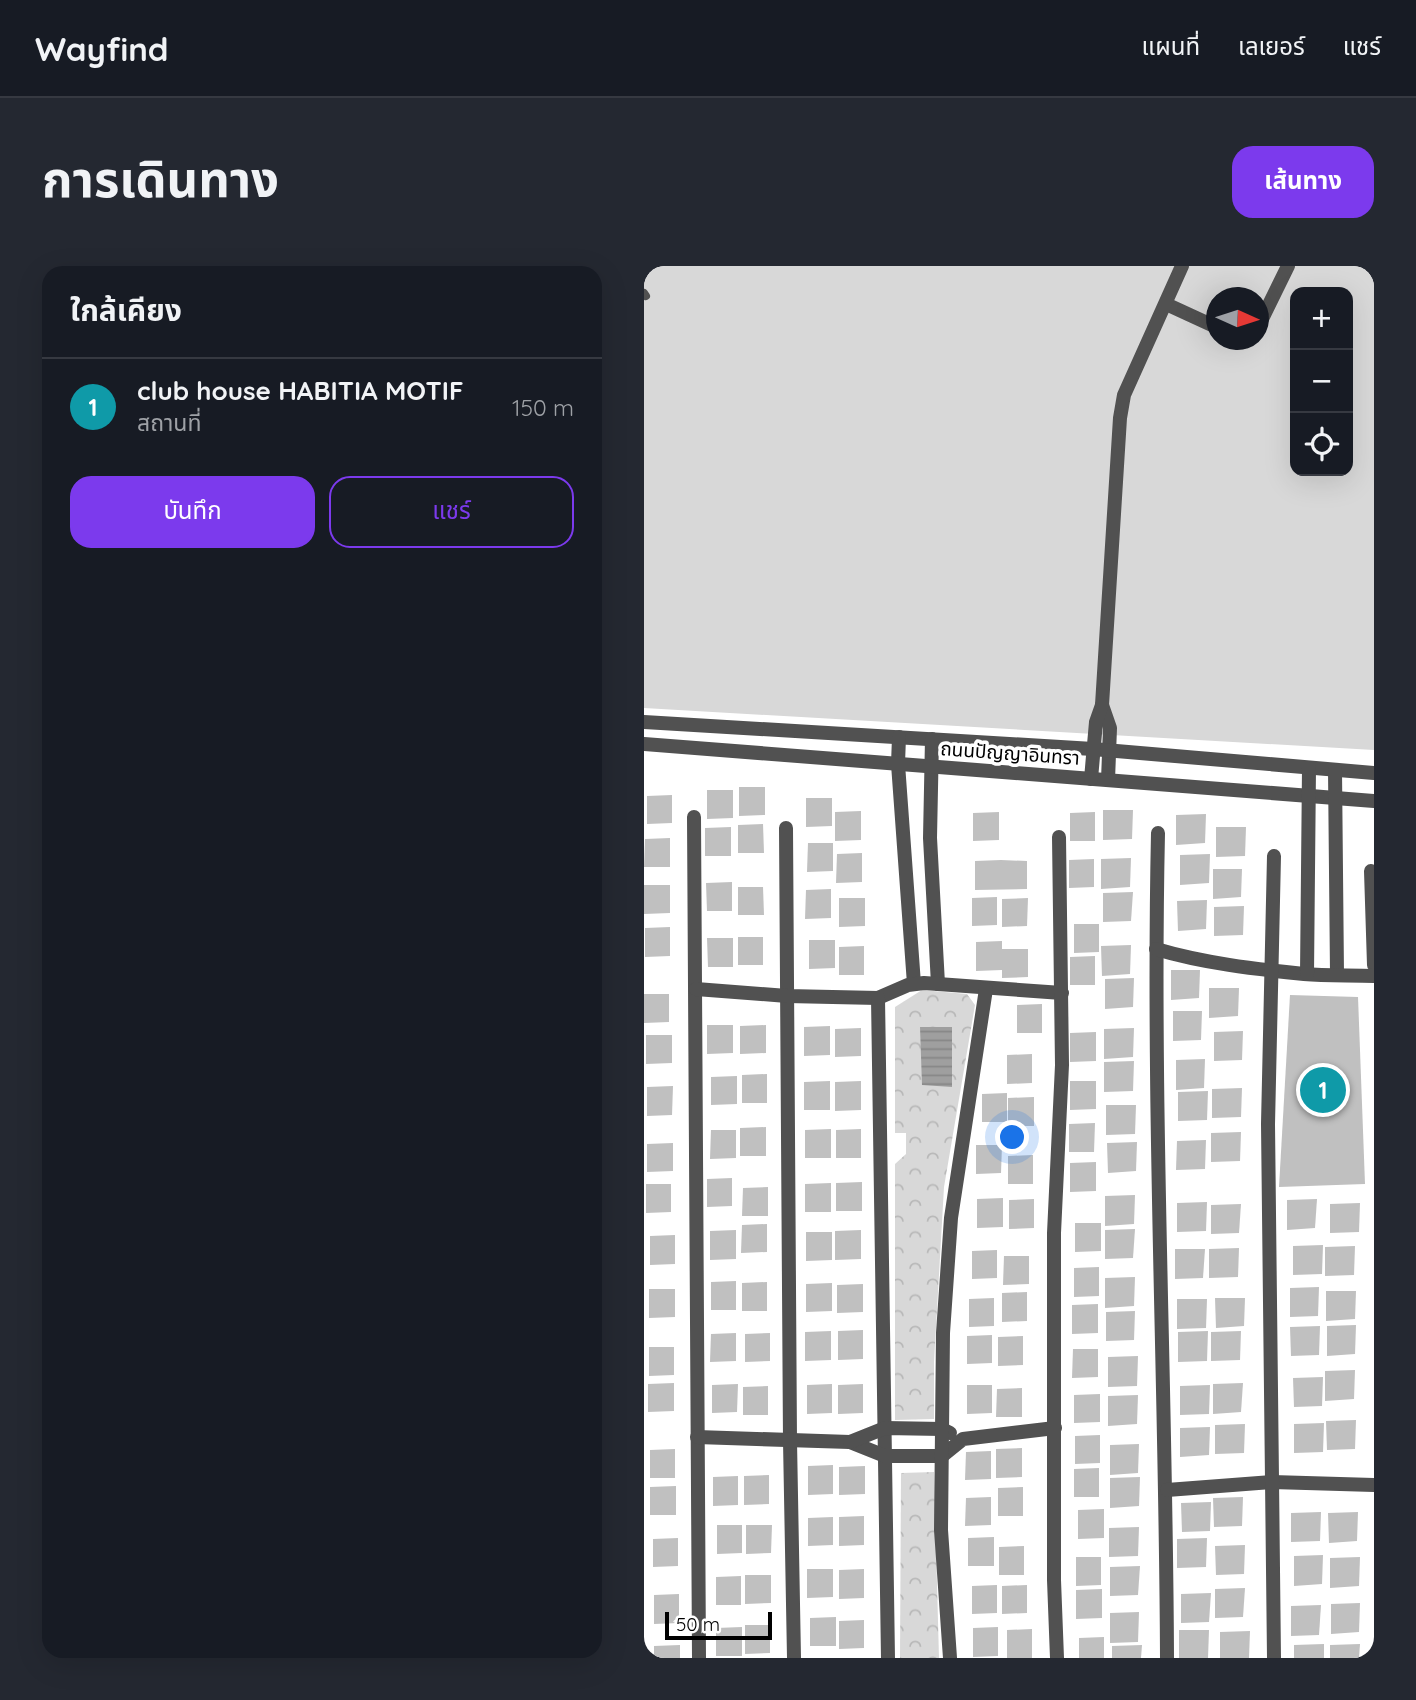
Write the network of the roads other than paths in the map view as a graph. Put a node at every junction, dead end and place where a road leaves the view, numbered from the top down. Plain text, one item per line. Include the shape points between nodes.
1 (1182, 266) edge
2 (1288, 266) edge
3 (1166, 304) junction
4 (1269, 305) edge
5 (1206, 322) edge
6 (1102, 705) junction
7 (644, 722) edge
8 (900, 737) junction
9 (932, 739) junction
10 (644, 744) edge
11 (1093, 748) junction
12 (1110, 751) junction
13 (898, 764) junction
14 (930, 766) junction
15 (1309, 768) junction
16 (1335, 770) junction
17 (1374, 774) edge
18 (1091, 779) junction
19 (1108, 780) junction
20 (1307, 797) junction
21 (1334, 799) junction
22 (1374, 801) edge
23 (694, 817) dead end
24 (786, 828) dead end
25 (1158, 833) dead end
26 (1059, 836) dead end
27 (1274, 856) dead end
28 (1371, 871) dead end
29 (931, 887) junction
30 (908, 889) junction
31 (1156, 949) junction
32 (1374, 965) edge
33 (1270, 970) junction
34 (1307, 974) junction
35 (1337, 974) junction
36 (1374, 976) edge
37 (914, 984) junction
38 (938, 984) junction
39 (696, 989) junction
40 (986, 989) junction
41 (1062, 993) junction
42 (788, 996) junction
43 (878, 998) junction
44 (885, 1428) junction
45 (1055, 1428) junction
46 (942, 1429) junction
47 (697, 1437) junction
48 (963, 1439) junction
49 (790, 1441) junction
50 (850, 1442) junction
51 (885, 1456) junction
52 (942, 1456) junction
53 (1272, 1482) junction
54 (1374, 1485) edge
55 (1167, 1490) junction
56 (699, 1658) edge
57 (794, 1658) edge
58 (888, 1658) edge
59 (950, 1658) edge
60 (1057, 1658) edge
61 (1167, 1658) edge
62 (1274, 1658) edge

1 - 3 street
2 - 4 street
3 - 5 street
3 - 6 street via 1131,377 1122,407
6 - 11 street
6 - 12 street via 1110,728
7 - 8 street, ถนนปัญญาอินทรา
8 - 9 street, ถนนปัญญาอินทรา
8 - 13 street
9 - 11 street, ถนนปัญญาอินทรา
9 - 14 street
10 - 13 street, ถนนปัญญาอินทรา
11 - 12 street, ถนนปัญญาอินทรา
11 - 18 street
12 - 15 street, ถนนปัญญาอินทรา
12 - 19 street
13 - 14 street, ถนนปัญญาอินทรา
13 - 30 street
14 - 18 street, ถนนปัญญาอินทรา
14 - 29 street
15 - 16 street, ถนนปัญญาอินทรา
15 - 20 street
16 - 17 street, ถนนปัญญาอินทรา
16 - 21 street
18 - 19 street, ถนนปัญญาอินทรา
19 - 20 street, ถนนปัญญาอินทรา
20 - 21 street, ถนนปัญญาอินทรา
20 - 34 street
21 - 22 street, ถนนปัญญาอินทรา
21 - 35 street
23 - 39 street
24 - 42 street
25 - 31 street
26 - 41 street
27 - 33 street
28 - 32 street
29 - 30 street
29 - 38 street
30 - 37 street
31 - 33 street via 1195,960
31 - 55 street
33 - 34 street
33 - 53 street
34 - 35 street
35 - 36 street
37 - 38 street
37 - 43 street
38 - 40 street
39 - 42 street
39 - 47 street
40 - 41 street
40 - 46 street via 951,1218
41 - 45 street
42 - 43 street
42 - 49 street
43 - 44 street
44 - 46 street
44 - 50 street
44 - 51 street
45 - 48 street
45 - 60 street
46 - 48 street
46 - 52 street
47 - 49 street
47 - 56 street
48 - 52 street
49 - 50 street
49 - 57 street
50 - 51 street
51 - 52 street
51 - 58 street
52 - 59 street via 941,1530
53 - 54 street
53 - 55 street
53 - 62 street
55 - 61 street

